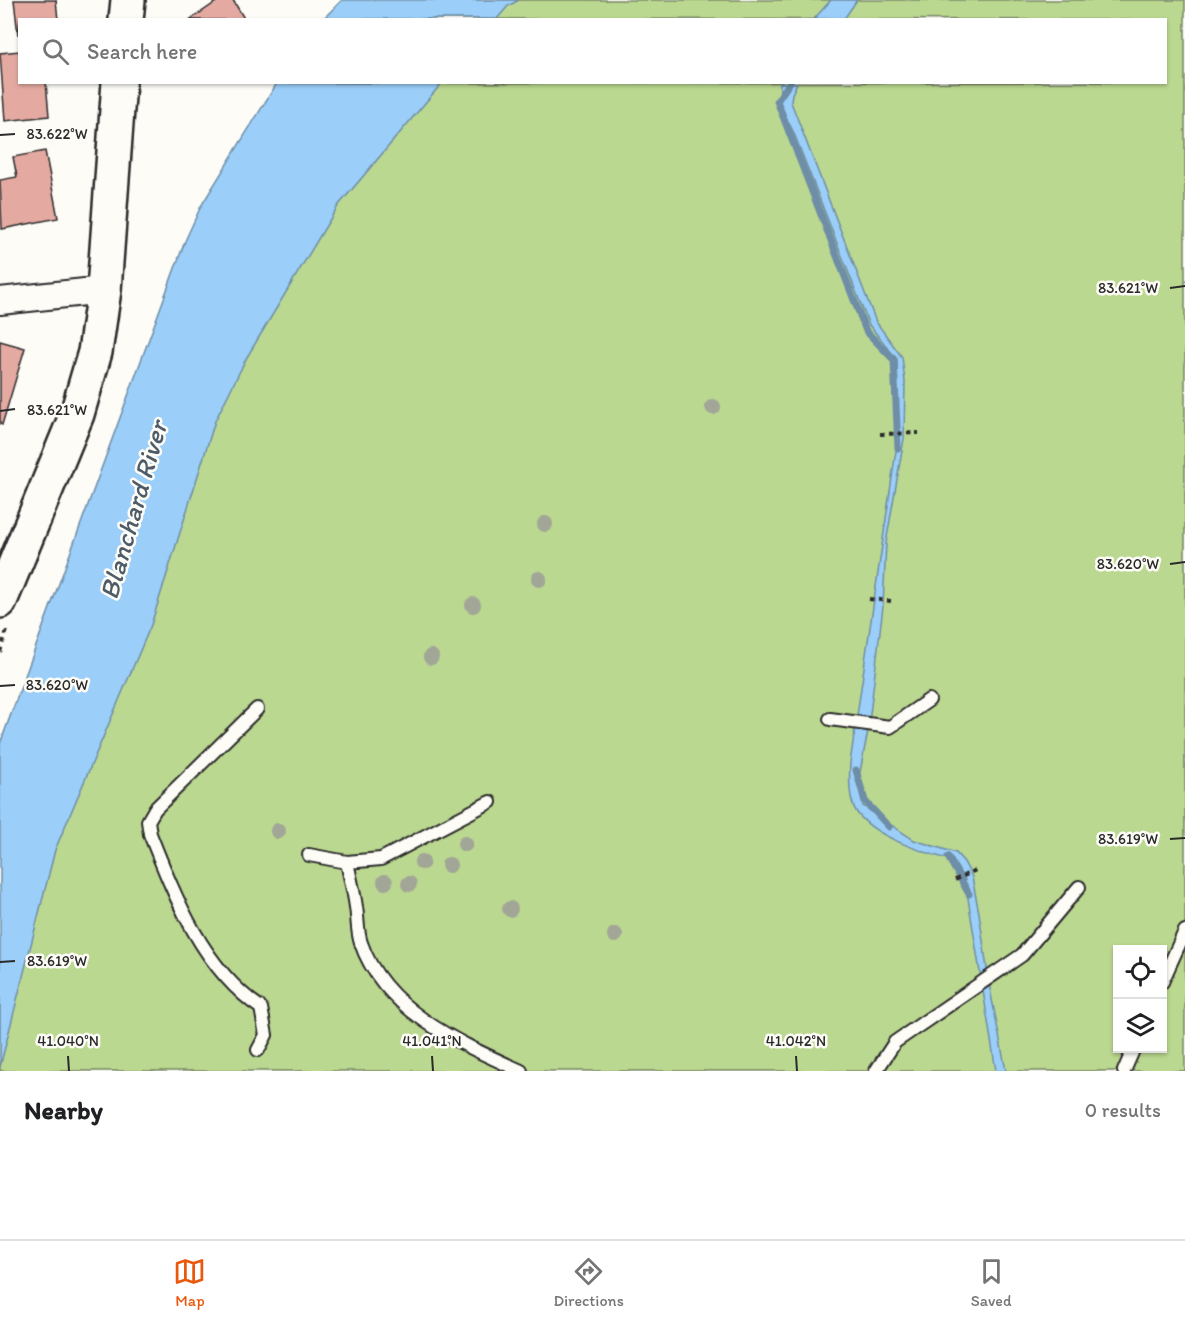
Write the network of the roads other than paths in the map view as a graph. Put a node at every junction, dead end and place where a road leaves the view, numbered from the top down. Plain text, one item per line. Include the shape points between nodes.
1 (128, 0) edge
2 (126, 18) edge
3 (119, 84) edge
4 (104, 290) junction
5 (0, 301) edge
6 (0, 601) edge
7 (929, 700) dead end
8 (257, 709) dead end
9 (830, 719) dead end
10 (490, 802) dead end
11 (309, 855) dead end
12 (347, 862) junction
13 (1079, 887) dead end
14 (1185, 931) edge
15 (1167, 971) edge
16 (258, 1050) dead end
17 (1132, 1053) edge
18 (521, 1071) edge
19 (876, 1071) edge
20 (1124, 1071) edge

1 - 2 main road
3 - 4 main road
4 - 5 street
4 - 6 main road via 88,383
7 - 9 lane via 890,727
8 - 16 lane via 155,809 148,821 150,834 188,920 234,986 261,1008 266,1035
10 - 12 lane via 381,859
11 - 12 lane
12 - 18 lane via 360,941 372,970 429,1024
13 - 19 lane via 1022,955 895,1042
14 - 15 lane
17 - 20 lane

